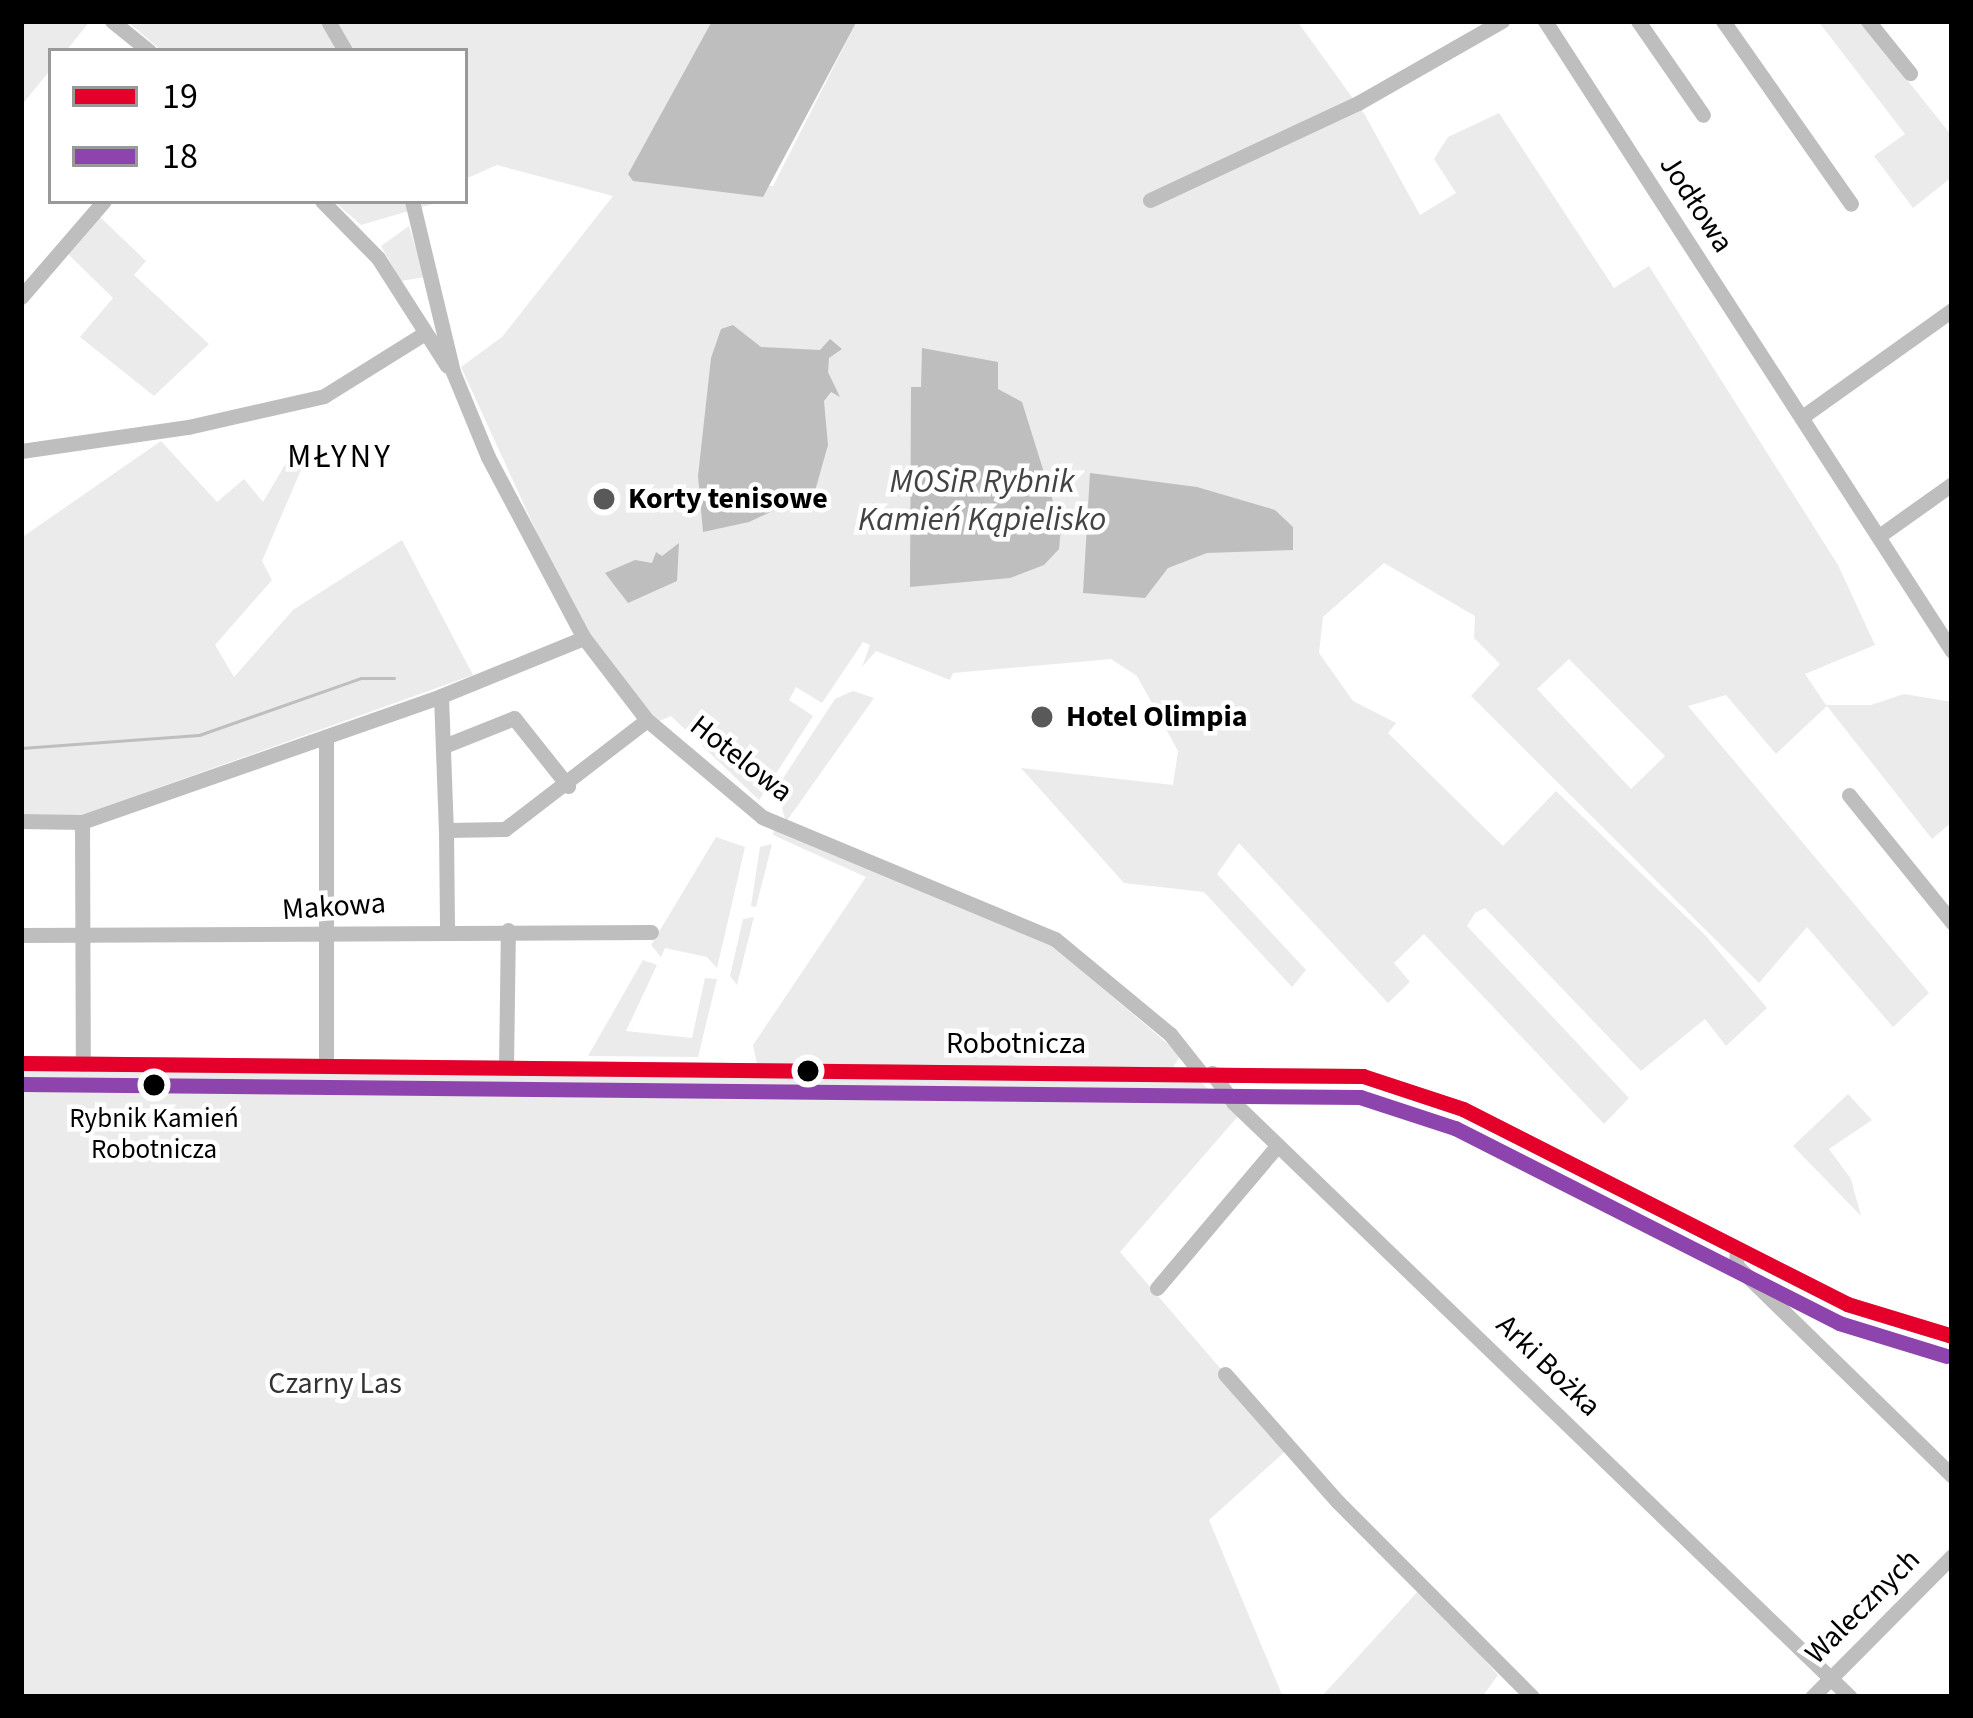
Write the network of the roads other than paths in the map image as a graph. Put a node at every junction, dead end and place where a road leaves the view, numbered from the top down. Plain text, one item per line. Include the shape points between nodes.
1 (112, 21) edge
2 (328, 21) edge
3 (1502, 21) edge
4 (1545, 21) edge
5 (1638, 21) edge
6 (1723, 21) edge
7 (1868, 21) edge
8 (145, 48) edge
9 (343, 48) edge
10 (1910, 73) dead end
11 (1703, 115) dead end
12 (1150, 200) dead end
13 (101, 204) edge
14 (325, 204) edge
15 (413, 204) edge
16 (1851, 204) dead end
17 (21, 297) edge
18 (1952, 310) edge
19 (422, 334) junction
20 (453, 372) junction
21 (1802, 417) junction
22 (21, 451) edge
23 (1952, 484) edge
24 (1879, 536) junction
25 (1946, 629) edge
26 (584, 638) junction
27 (1952, 651) edge
28 (441, 696) junction
29 (647, 720) junction
30 (326, 737) junction
31 (444, 746) junction
32 (568, 786) junction
33 (1849, 795) dead end
34 (21, 821) edge
35 (82, 822) junction
36 (446, 830) junction
37 (1952, 922) edge
38 (447, 930) junction
39 (508, 931) junction
40 (651, 932) dead end
41 (21, 935) edge
42 (82, 935) junction
43 (326, 938) junction
44 (21, 1063) edge
45 (83, 1064) junction
46 (326, 1066) junction
47 (506, 1067) junction
48 (1207, 1072) junction
49 (1278, 1145) junction
50 (1737, 1249) junction
51 (1157, 1288) dead end
52 (1952, 1336) edge
53 (1225, 1374) dead end
54 (1952, 1476) edge
55 (1952, 1556) edge
56 (1829, 1678) junction
57 (1532, 1697) edge
58 (1812, 1697) edge
59 (1850, 1697) edge

1 - 8 street
2 - 9 street
3 - 12 street via 1358,103
4 - 21 street, Jodłowa
5 - 11 street
6 - 16 street
7 - 10 street
13 - 17 street
14 - 19 street, Hotelowa via 371,248
15 - 20 street, Hotelowa
18 - 21 street
19 - 20 street, Hotelowa
19 - 22 street via 324,396 188,428
20 - 26 street, Hotelowa via 521,525
21 - 24 street, Jodłowa
23 - 24 street
24 - 25 street, Jodłowa
25 - 27 street, Jodłowa
26 - 28 street
26 - 29 street, Hotelowa
28 - 30 street
28 - 31 street
29 - 32 street
29 - 48 street, Hotelowa via 762,817 1055,939
30 - 35 street
30 - 43 street
31 - 32 street via 514,718
31 - 36 street
32 - 36 street via 505,829
33 - 37 street
34 - 35 street
35 - 42 street
36 - 38 street
38 - 39 street, Makowa
38 - 43 street, Makowa
39 - 40 street, Makowa
39 - 47 street
41 - 42 street, Makowa
42 - 43 street, Makowa
42 - 45 street
43 - 46 street
44 - 45 street, Robotnicza
45 - 46 street, Robotnicza
46 - 47 street, Robotnicza
47 - 48 street, Robotnicza
48 - 49 street, Arki Bożka
48 - 50 street, Robotnicza via 1341,1074 1408,1086
49 - 51 street
49 - 56 street, Arki Bożka
50 - 52 street, Robotnicza via 1846,1304
50 - 54 street via 1736,1265
53 - 57 street via 1354,1519
55 - 56 street, Walecznych
56 - 58 street, Walecznych
56 - 59 street, Arki Bożka

